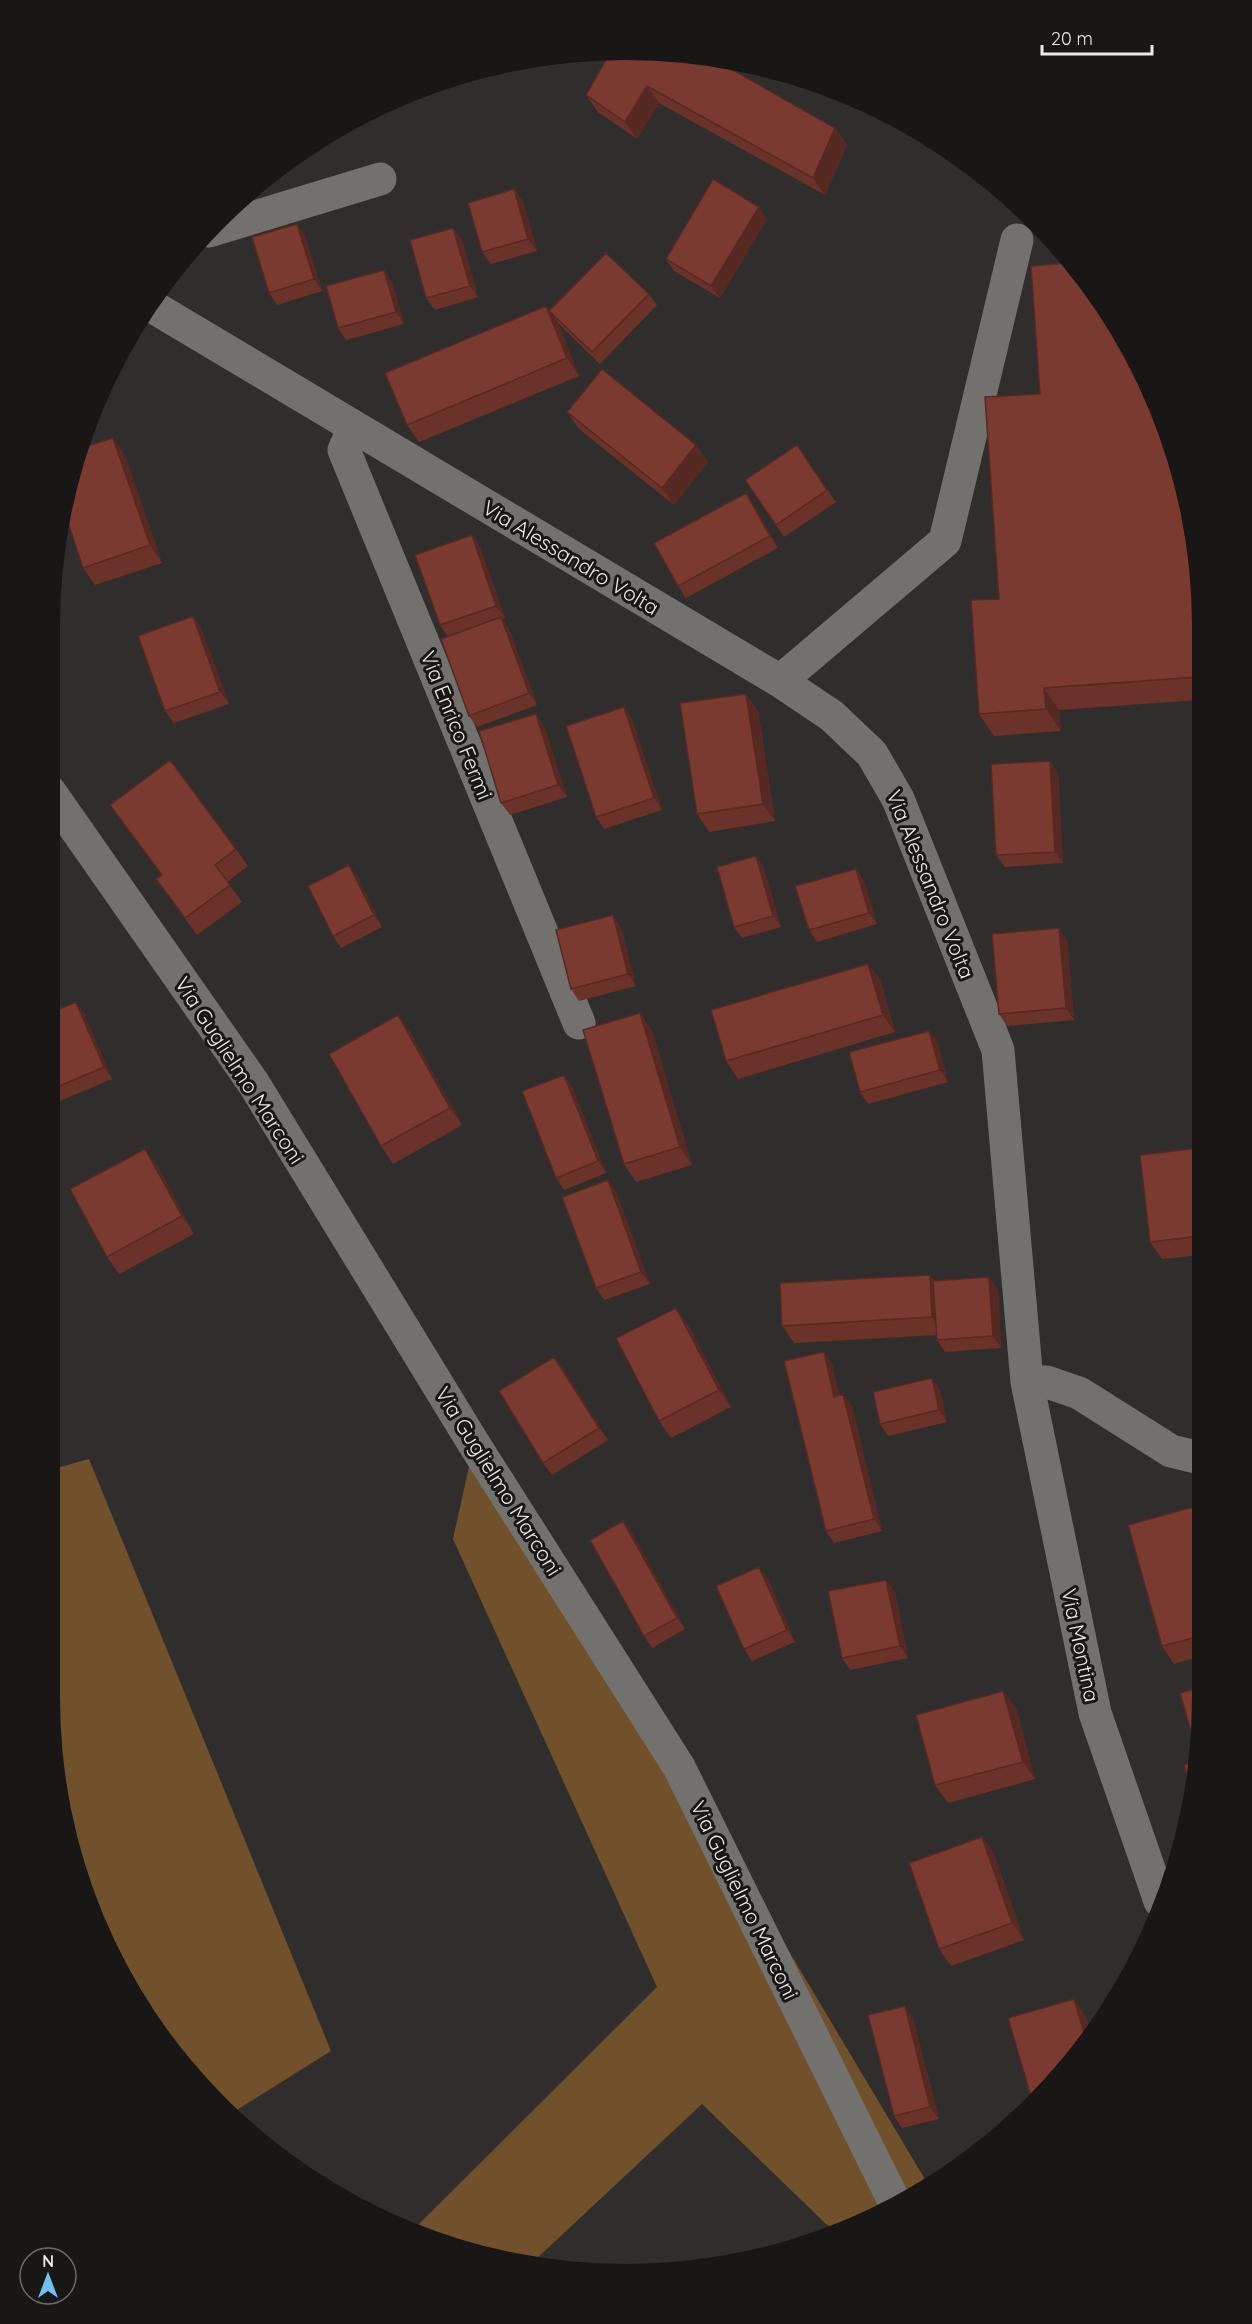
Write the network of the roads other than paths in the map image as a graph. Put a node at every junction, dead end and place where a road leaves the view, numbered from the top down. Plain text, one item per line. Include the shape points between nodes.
1 (380, 178) dead end
2 (226, 226) edge
3 (1017, 240) dead end
4 (157, 309) edge
5 (354, 427) junction
6 (780, 681) junction
7 (60, 805) edge
8 (579, 1023) dead end
9 (1027, 1382) junction
10 (1192, 1456) edge
11 (1157, 1893) edge
12 (892, 2197) edge

1 - 2 street
3 - 6 street via 945,541
4 - 5 street, Via Alessandro Volta
5 - 6 street, Via Alessandro Volta
5 - 8 street, Via Enrico Fermi via 344,450
6 - 9 street, Via Alessandro Volta via 832,716 872,754 883,772 898,799 998,1050
7 - 12 street, Via Guglielmo Marconi via 254,1084 474,1444 679,1767
9 - 10 street via 1047,1382 1079,1393 1171,1451
9 - 11 street, Via Montina via 1095,1713

